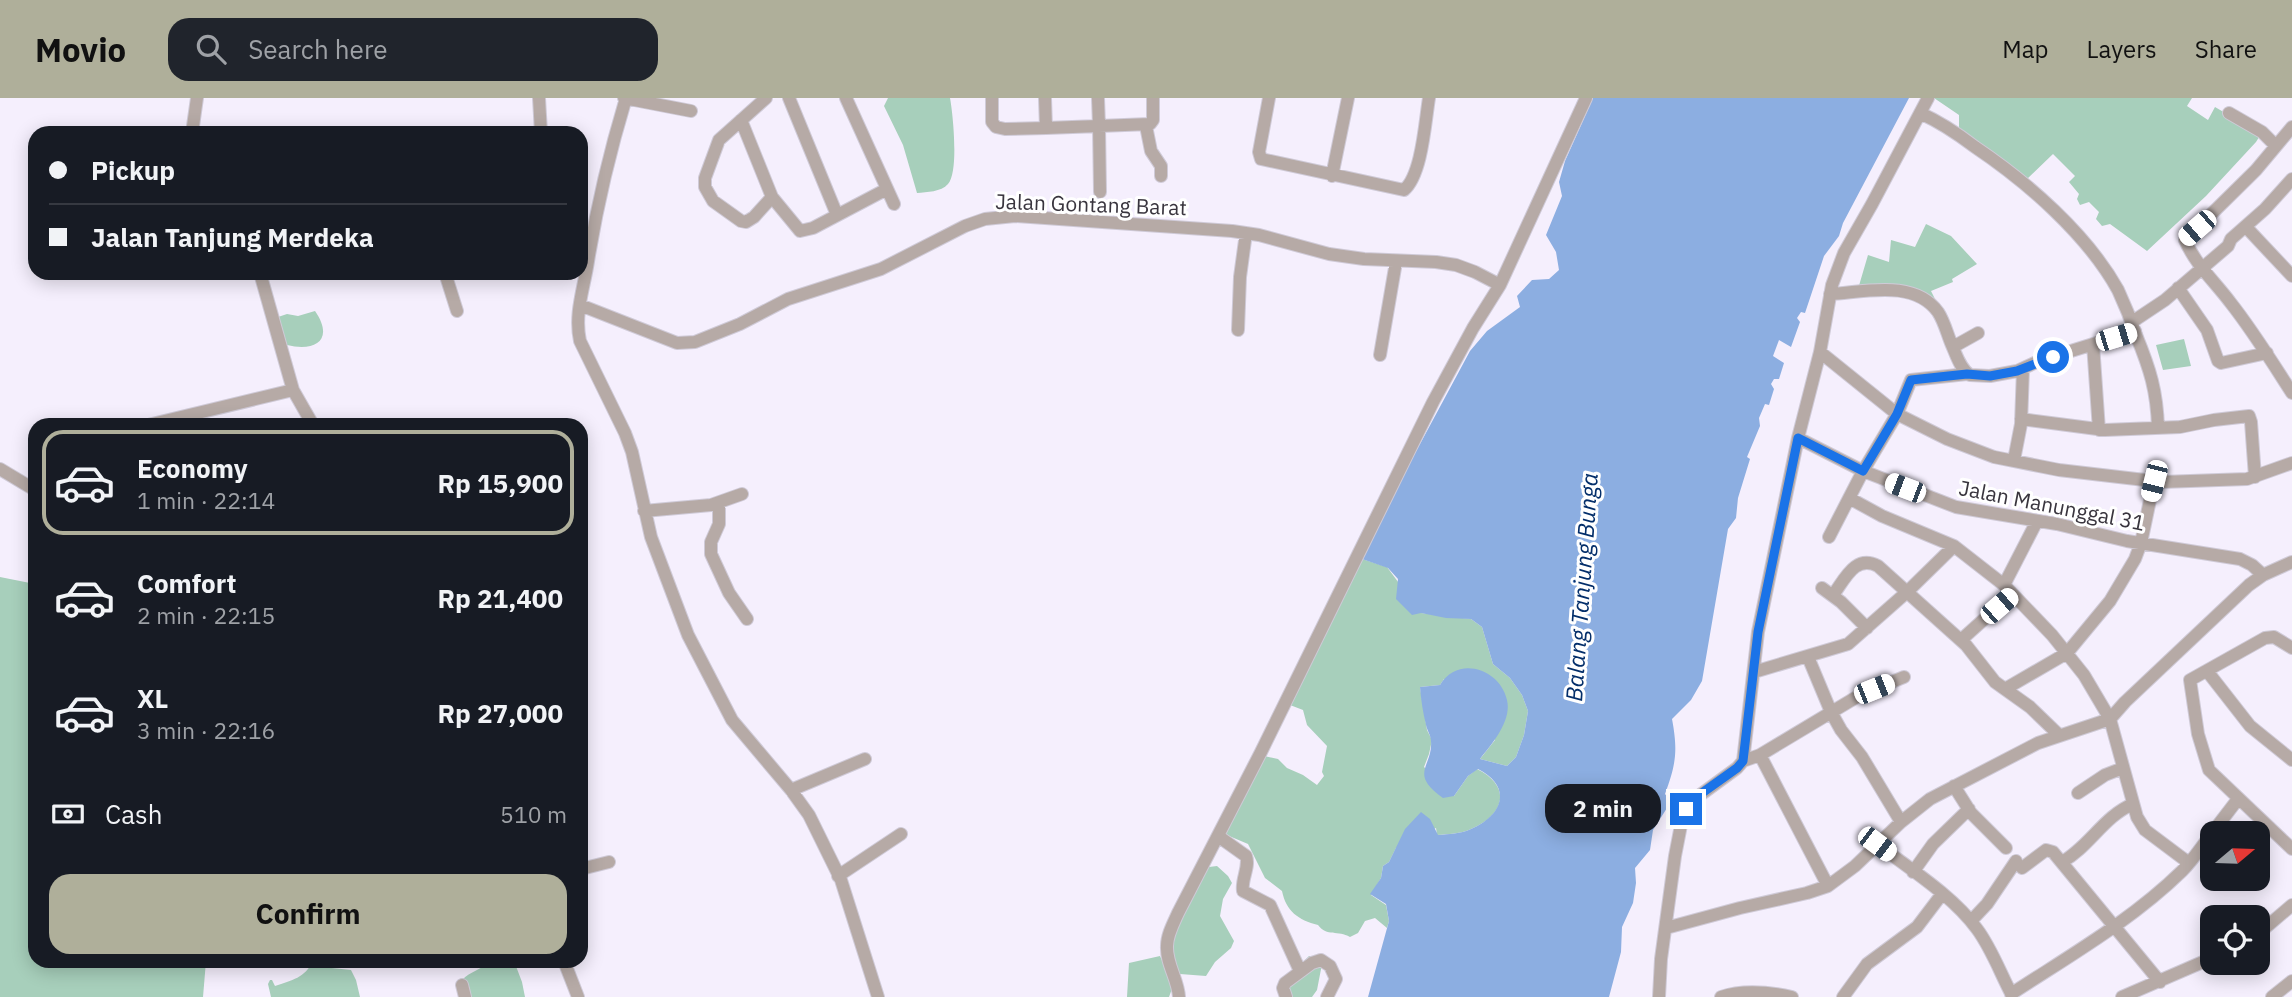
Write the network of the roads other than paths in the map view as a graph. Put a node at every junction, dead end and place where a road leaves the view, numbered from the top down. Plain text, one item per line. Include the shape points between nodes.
1 (197, 98) edge
2 (539, 98) edge
3 (626, 98) edge
4 (766, 98) edge
5 (789, 98) edge
6 (846, 98) edge
7 (992, 98) edge
8 (1045, 98) edge
9 (1098, 98) edge
10 (1153, 98) edge
11 (1269, 98) edge
12 (1348, 98) edge
13 (1429, 98) edge
14 (1586, 98) edge
15 (1928, 98) edge
16 (691, 111) dead end
17 (1920, 113) junction
18 (2229, 113) dead end
19 (741, 120) junction
20 (1146, 125) junction
21 (193, 126) edge
22 (541, 126) edge
23 (1099, 126) junction
24 (2292, 127) edge
25 (1046, 128) junction
26 (2276, 145) junction
27 (1161, 176) dead end
28 (1332, 176) junction
29 (2292, 180) edge
30 (887, 189) junction
31 (1100, 192) dead end
32 (772, 197) junction
33 (894, 204) dead end
34 (837, 215) junction
35 (2246, 227) junction
36 (588, 232) edge
37 (1246, 233) junction
38 (1396, 262) junction
39 (2202, 267) junction
40 (2292, 276) edge
41 (262, 280) edge
42 (447, 280) edge
43 (582, 280) edge
44 (1500, 285) junction
45 (2178, 288) junction
46 (1830, 295) junction
47 (580, 305) junction
48 (457, 311) dead end
49 (2133, 327) junction
50 (1238, 330) dead end
51 (1978, 333) dead end
52 (2093, 344) junction
53 (1953, 347) junction
54 (1820, 352) junction
55 (2267, 353) junction
56 (1380, 355) dead end
57 (2023, 369) junction
58 (1967, 374) junction
59 (293, 390) junction
60 (2292, 393) edge
61 (1897, 414) junction
62 (177, 418) edge
63 (309, 418) edge
64 (2021, 419) junction
65 (2158, 428) junction
66 (2099, 430) junction
67 (1798, 438) junction
68 (2014, 460) junction
69 (2292, 463) edge
70 (0, 469) edge
71 (1863, 471) junction
72 (2255, 477) junction
73 (2154, 481) junction
74 (28, 486) edge
75 (742, 494) dead end
76 (1849, 498) junction
77 (719, 503) junction
78 (644, 511) junction
79 (2037, 521) junction
80 (1829, 537) dead end
81 (2141, 543) junction
82 (1954, 546) junction
83 (2292, 562) edge
84 (2263, 575) junction
85 (2008, 590) junction
86 (1907, 592) junction
87 (747, 619) dead end
88 (1867, 628) junction
89 (1961, 640) junction
90 (2292, 648) edge
91 (2067, 653) junction
92 (1808, 657) junction
93 (2207, 671) junction
94 (1754, 672) junction
95 (1904, 677) dead end
96 (2005, 690) junction
97 (1831, 712) junction
98 (2110, 719) junction
99 (2059, 735) junction
100 (1760, 755) junction
101 (865, 759) dead end
102 (2292, 760) edge
103 (1743, 761) junction
104 (2123, 768) junction
105 (1954, 786) junction
106 (791, 790) junction
107 (2078, 793) dead end
108 (2238, 799) junction
109 (2133, 804) junction
110 (1969, 809) junction
111 (2221, 821) edge
112 (1901, 822) junction
113 (901, 834) dead end
114 (1218, 836) junction
115 (1877, 844) junction
116 (2006, 848) dead end
117 (2200, 849) edge
118 (2292, 849) edge
119 (609, 862) dead end
120 (2062, 862) junction
121 (2189, 863) junction
122 (588, 867) edge
123 (1913, 872) junction
124 (838, 876) junction
125 (1828, 886) junction
126 (1942, 894) junction
127 (2292, 905) edge
128 (1971, 921) junction
129 (2270, 924) edge
130 (2114, 926) junction
131 (1666, 928) junction
132 (2200, 964) edge
133 (567, 968) edge
134 (1300, 971) junction
135 (2292, 981) edge
136 (2160, 982) junction
137 (2012, 996) edge
138 (578, 997) edge
139 (878, 997) edge
140 (1179, 997) edge
141 (1286, 997) edge
142 (1327, 997) edge
143 (1659, 997) edge
144 (1721, 997) edge
145 (1792, 997) edge
146 (1843, 997) edge
147 (2122, 997) edge
148 (2272, 997) edge

1 - 21 street
2 - 22 street
3 - 16 street
3 - 36 street
4 - 19 street
5 - 34 street
6 - 30 street
7 - 25 street via 996,127
8 - 25 street
9 - 23 street
10 - 20 street via 1153,120
11 - 28 street via 1260,158
12 - 28 street
13 - 28 street via 1416,167 1405,190
14 - 44 street
15 - 17 street
17 - 46 street via 1844,253
17 - 49 street via 1998,161 2035,192 2096,258 2118,291
18 - 26 street
19 - 32 street
19 - 32 street via 716,146 705,187 713,201 746,222
20 - 23 street
20 - 27 street
23 - 25 street
23 - 31 street
24 - 26 street
26 - 39 street via 2186,237
29 - 35 street
30 - 33 street
30 - 34 street
32 - 34 street via 800,231
35 - 39 street
35 - 40 street
37 - 38 street, Jalan Gontang Barat via 1329,254
37 - 47 street, Jalan Gontang Barat via 1015,216 985,219 887,267 788,299 690,344
37 - 50 street
38 - 44 street, Jalan Gontang Barat via 1456,265
38 - 56 street
39 - 45 street
39 - 55 street
41 - 59 street
42 - 48 street
43 - 47 street
44 - 114 street via 1433,402
45 - 49 street
45 - 55 street via 2207,330 2218,361
46 - 53 street via 1912,292 1937,311
46 - 54 street
47 - 78 street via 580,341 625,433
49 - 52 street
49 - 65 street via 2150,369
51 - 53 street
52 - 57 street
52 - 66 street
53 - 58 street
54 - 61 street
54 - 67 street
55 - 60 street
57 - 58 street via 1990,376
57 - 64 street
58 - 61 street via 1911,380
59 - 62 street
59 - 63 street
61 - 68 street via 1965,447
61 - 71 street
64 - 66 street
64 - 68 street
65 - 66 street
65 - 72 street via 2249,416
67 - 71 street, Jalan Manunggal 31
67 - 94 street
68 - 73 street
69 - 72 street
70 - 74 street
71 - 76 street
71 - 79 street, Jalan Manunggal 31 via 1956,507
72 - 73 street
73 - 81 street
75 - 77 street
76 - 80 street
76 - 82 street
77 - 78 street
77 - 87 street via 712,554 729,593
78 - 106 street via 688,635 721,701 743,735
79 - 81 street, Jalan Manunggal 31
79 - 85 street
81 - 84 street, Jalan Manunggal 31 via 2240,559
81 - 91 street via 2115,593
82 - 85 street
82 - 86 street
83 - 84 street
84 - 98 street
85 - 89 street
85 - 91 street
86 - 88 street
86 - 88 street via 1881,568 1865,561 1857,564 1828,592
86 - 89 street
88 - 92 street via 1848,644
89 - 96 street
90 - 93 street via 2269,637
91 - 96 street
91 - 98 street
92 - 94 street
92 - 97 street
93 - 102 street via 2250,726
93 - 108 street via 2190,680 2198,734 2209,770
94 - 103 street
95 - 97 street
96 - 99 street
97 - 100 street
97 - 112 street
98 - 99 street
98 - 104 street
99 - 105 street
100 - 103 street
100 - 125 street
101 - 106 street
103 - 131 street via 1686,809
104 - 107 street
104 - 109 street
105 - 110 street
105 - 112 street
106 - 124 street
108 - 111 street
108 - 118 street
109 - 120 street via 2117,812
109 - 121 street via 2145,830
110 - 116 street
110 - 123 street via 1933,844
112 - 115 street
113 - 124 street
114 - 134 street via 1246,856 1242,891 1273,909
114 - 140 street via 1168,938 1166,950
115 - 123 street
115 - 125 street
117 - 121 street
119 - 122 street
120 - 128 street via 2048,849 2019,864
120 - 130 street
121 - 130 street
123 - 126 street
124 - 139 street
125 - 131 street
126 - 128 street
126 - 146 street via 1917,927 1859,972
127 - 129 street
128 - 137 street
130 - 136 street
130 - 137 street
131 - 143 street
132 - 136 street
133 - 138 street
134 - 141 street via 1283,985
134 - 142 street via 1317,961 1331,966 1336,979
135 - 148 street
136 - 147 street
144 - 145 street via 1771,992

